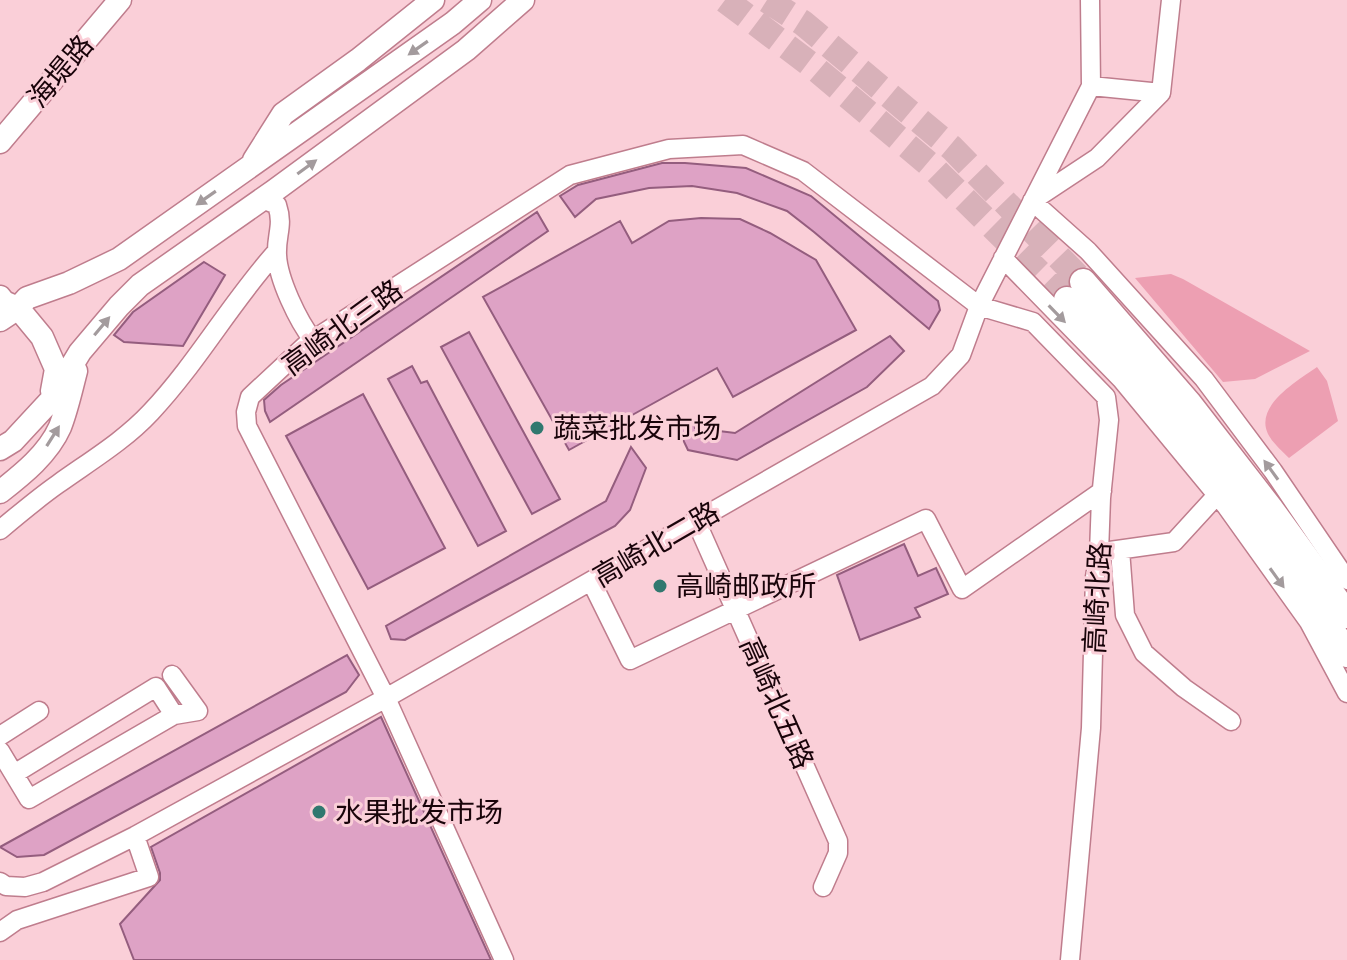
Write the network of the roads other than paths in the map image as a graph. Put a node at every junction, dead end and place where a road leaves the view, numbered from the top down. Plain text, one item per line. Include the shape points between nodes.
1 (112, 0) edge
2 (120, 0) edge
3 (433, 0) edge
4 (480, 0) edge
5 (523, 0) edge
6 (1090, 0) edge
7 (1171, 0) edge
8 (1091, 86) junction
9 (1161, 93) junction
10 (0, 133) edge
11 (0, 142) edge
12 (248, 169) junction
13 (262, 199) junction
14 (1032, 201) junction
15 (277, 251) junction
16 (1003, 258) junction
17 (8, 305) edge
18 (979, 306) junction
19 (313, 340) junction
20 (80, 352) junction
21 (51, 400) junction
22 (0, 449) edge
23 (1102, 491) junction
24 (0, 492) edge
25 (1217, 495) junction
26 (696, 521) junction
27 (0, 530) edge
28 (1120, 550) junction
29 (1099, 553) junction
30 (1347, 580) edge
31 (591, 581) junction
32 (735, 609) junction
33 (1347, 615) edge
34 (1309, 622) junction
35 (1347, 654) edge
36 (172, 675) dead end
37 (1347, 675) edge
38 (1347, 693) edge
39 (386, 698) junction
40 (39, 711) dead end
41 (174, 715) junction
42 (1231, 721) dead end
43 (0, 736) edge
44 (0, 751) edge
45 (14, 774) junction
46 (135, 836) junction
47 (0, 882) edge
48 (823, 887) dead end
49 (0, 932) edge
50 (504, 960) edge
51 (1070, 960) edge

1 - 10 main road, 海堤路
2 - 11 main road, 海堤路
3 - 12 main road via 283,114
4 -> 12 main road
13 -> 5 main road via 466,50
6 - 8 street, 高崎北二路
7 - 9 street
8 - 9 street
8 - 14 street, 高崎北二路
9 - 14 street via 1097,158
12 -> 17 main road via 119,259
13 - 15 street via 277,205 282,220
20 -> 13 main road via 140,285
14 - 16 street, 高崎北二路
30 -> 14 street via 1204,379 1088,251
15 - 19 street via 298,318
15 - 27 street via 150,414
16 - 18 street, 高崎北二路
16 -> 25 street via 1122,380
17 - 21 main road via 42,337 56,369
18 - 19 street, 高崎北三路 via 803,171 743,145 714,146 669,149 570,175
18 - 23 street, 高崎北路 via 1033,322 1106,397
18 - 26 street, 高崎北二路 via 961,355 932,386
19 - 39 street, 高崎北三路 via 250,397 247,426
20 - 21 main road
24 -> 20 main road via 38,459 59,429
21 - 22 main road
23 - 29 street, 高崎北路
23 - 32 street via 962,589 926,519
25 - 28 street via 1174,542
25 -> 34 street
26 - 31 street, 高崎北二路
26 - 32 street, 高崎北五路
28 - 29 street
28 - 42 street via 1125,615 1144,653
29 - 51 street, 高崎北路 via 1091,728
31 - 32 street via 630,660
31 - 39 street, 高崎北二路
32 - 48 street, 高崎北五路 via 838,841
33 - 35 highway via 1197,415 1075,291 1295,575
34 - 37 highway
34 - 38 street
36 - 41 street via 198,711
39 - 46 street, 高崎北二路 via 273,769
39 - 50 street, 高崎北三路
40 - 43 street
41 - 45 street via 29,799
41 - 45 street via 156,687
44 - 45 street
46 - 47 street, 高崎北二路 via 43,882 25,887
46 - 49 street via 149,877 17,920

